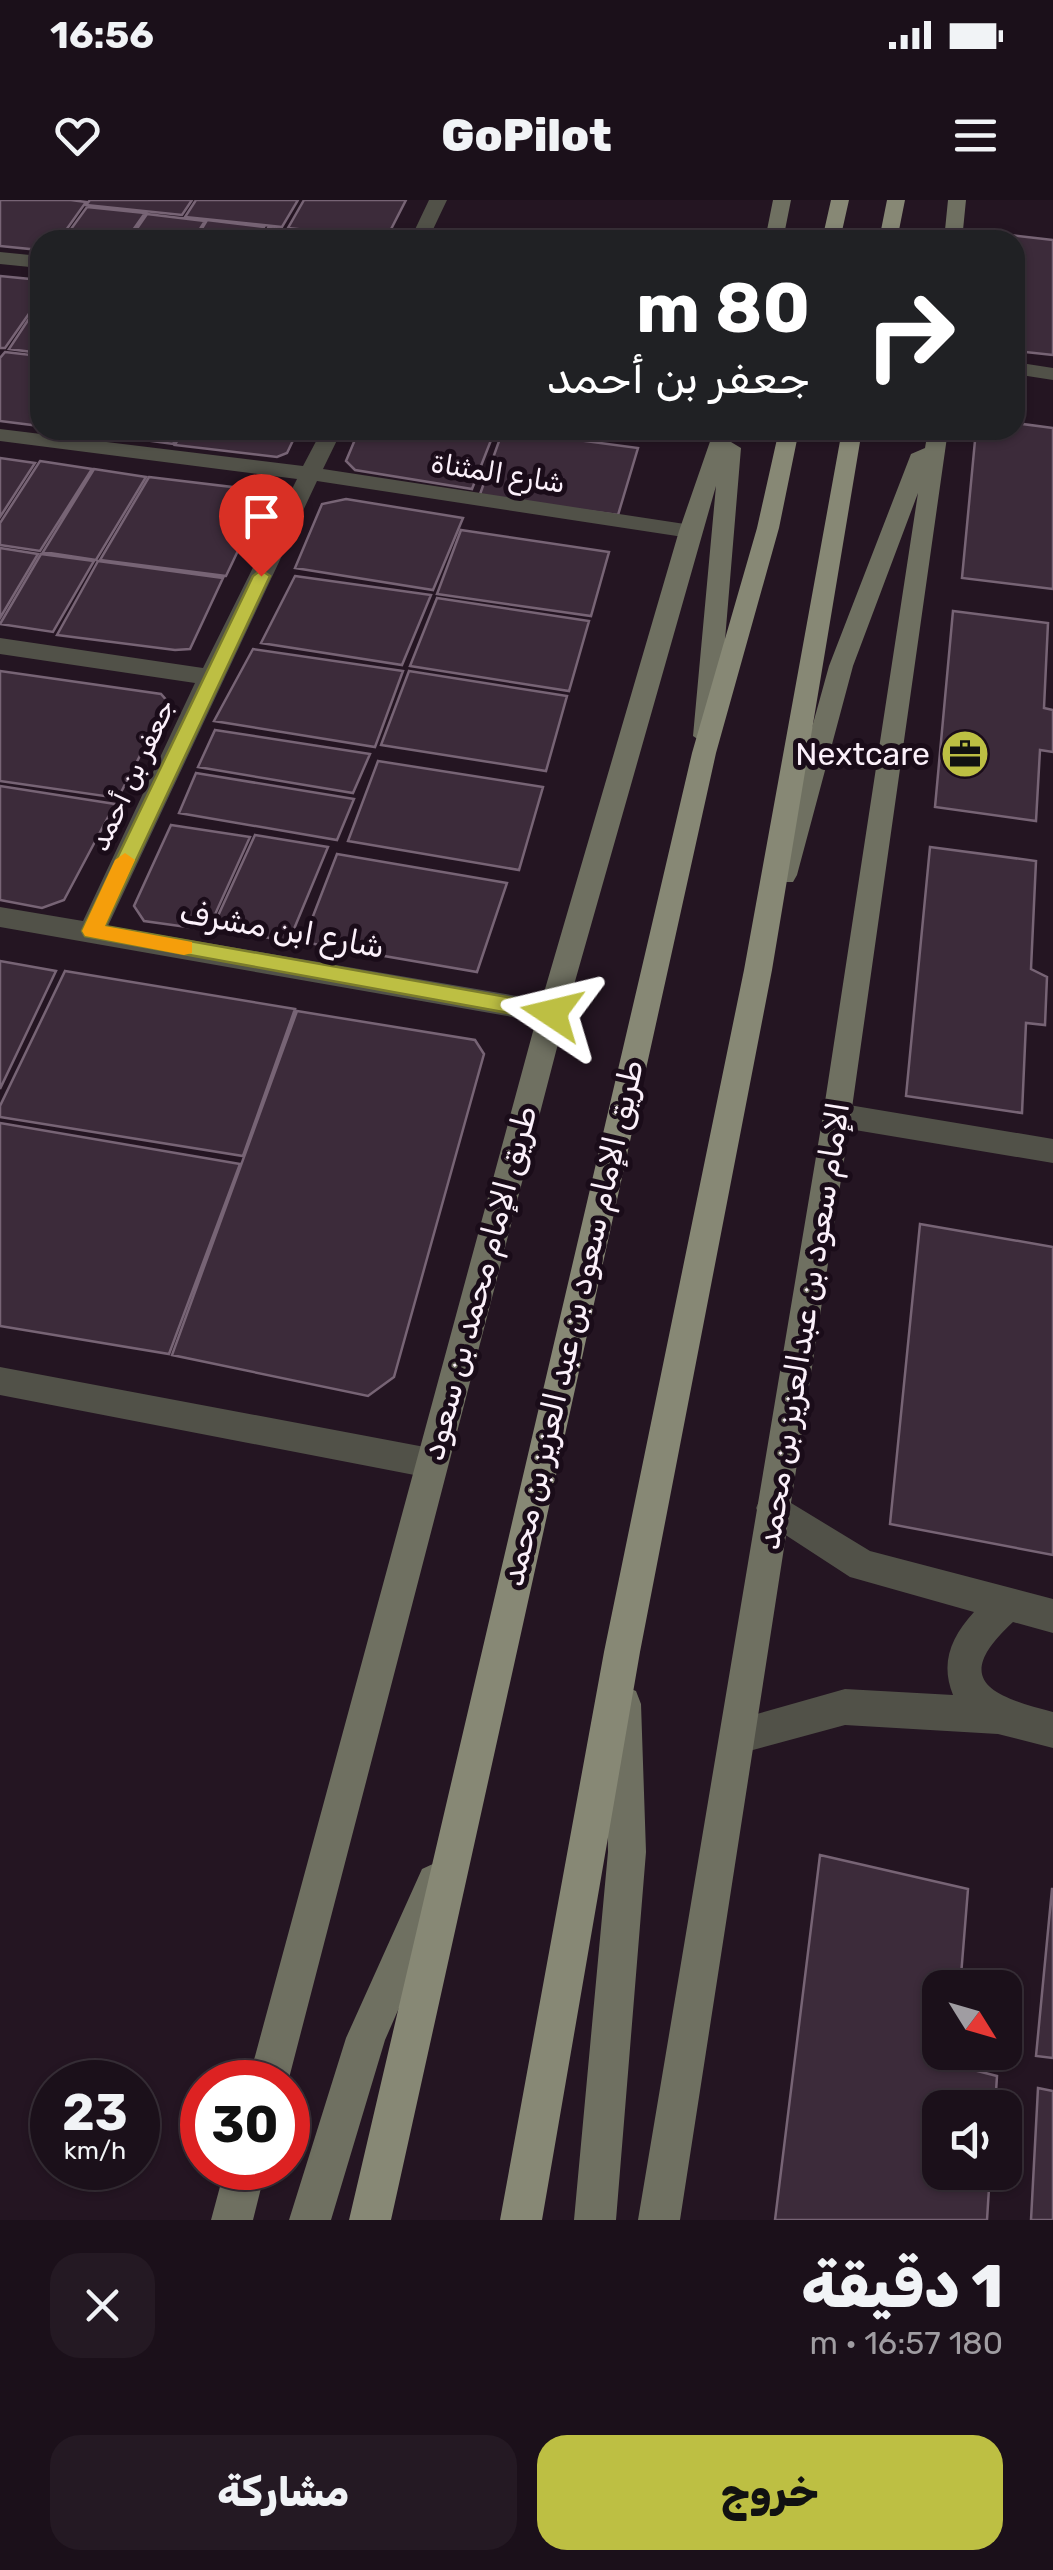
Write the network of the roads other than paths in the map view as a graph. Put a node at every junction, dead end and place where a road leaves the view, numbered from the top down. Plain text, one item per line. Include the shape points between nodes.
1 (438, 200) edge
2 (770, 200) edge
3 (782, 200) edge
4 (840, 200) edge
5 (896, 200) edge
6 (957, 200) edge
7 (424, 230) edge
8 (774, 230) edge
9 (776, 230) edge
10 (833, 230) edge
11 (890, 230) edge
12 (954, 230) edge
13 (0, 258) edge
14 (30, 261) edge
15 (1025, 370) edge
16 (1053, 374) edge
17 (0, 435) edge
18 (30, 439) edge
19 (40, 440) edge
20 (327, 440) edge
21 (724, 440) edge
22 (727, 440) edge
23 (788, 440) edge
24 (850, 440) edge
25 (930, 440) edge
26 (933, 440) edge
27 (312, 474) junction
28 (690, 531) junction
29 (0, 646) edge
30 (210, 677) junction
31 (704, 753) junction
32 (0, 917) edge
33 (92, 931) junction
34 (758, 970) junction
35 (552, 1013) junction
36 (837, 1115) junction
37 (1053, 1151) edge
38 (0, 1381) edge
39 (430, 1464) junction
40 (772, 1508) junction
41 (1005, 1606) junction
42 (1053, 1616) edge
43 (622, 1652) junction
44 (998, 1716) junction
45 (1053, 1730) edge
46 (738, 1736) junction
47 (455, 1838) junction
48 (274, 2060) edge
49 (240, 2190) edge
50 (232, 2220) edge
51 (310, 2220) edge
52 (370, 2220) edge
53 (522, 2220) edge
54 (595, 2220) edge
55 (659, 2220) edge

1 - 7 street
2 - 8 street
3 - 9 street
4 - 10 main road
5 - 11 main road
6 - 12 street
13 - 14 street
15 - 16 street
17 - 18 street, شارع المثناة
19 - 27 street, شارع المثناة
20 - 27 street, جعفر بن أحمد
21 - 28 street, طريق الإمام محمد بن سعود
22 - 31 street
23 - 31 main road, طريق الإمام سعود بن عبد العزيز بن محمد
24 - 34 main road
25 - 34 street via 840,666
26 - 36 street, الإمام سعود بن عبدالعزيز بن محمد
27 - 28 street, شارع المثناة
27 - 30 street, جعفر بن أحمد
28 - 35 street, طريق الإمام محمد بن سعود
29 - 30 street
30 - 33 street, جعفر بن أحمد
31 - 47 main road, طريق الإمام سعود بن عبد العزيز بن محمد
32 - 33 street, شارع ابن مشرف
33 - 35 street, شارع ابن مشرف
34 - 43 main road
35 - 39 street, طريق الإمام محمد بن سعود
36 - 37 street
36 - 40 street, الإمام سعود بن عبدالعزيز بن محمد
38 - 39 street
39 - 48 street, طريق الإمام محمد بن سعود
40 - 41 street via 862,1564
40 - 46 street, الإمام سعود بن عبدالعزيز بن محمد
41 - 42 street
41 - 44 street via 964,1654 968,1687
43 - 53 main road
43 - 54 street via 627,1852
44 - 45 street
44 - 46 street via 845,1707
46 - 55 street, الإمام سعود بن عبدالعزيز بن محمد
47 - 51 street via 366,2038
47 - 52 main road, طريق الإمام سعود بن عبد العزيز بن محمد
49 - 50 street

